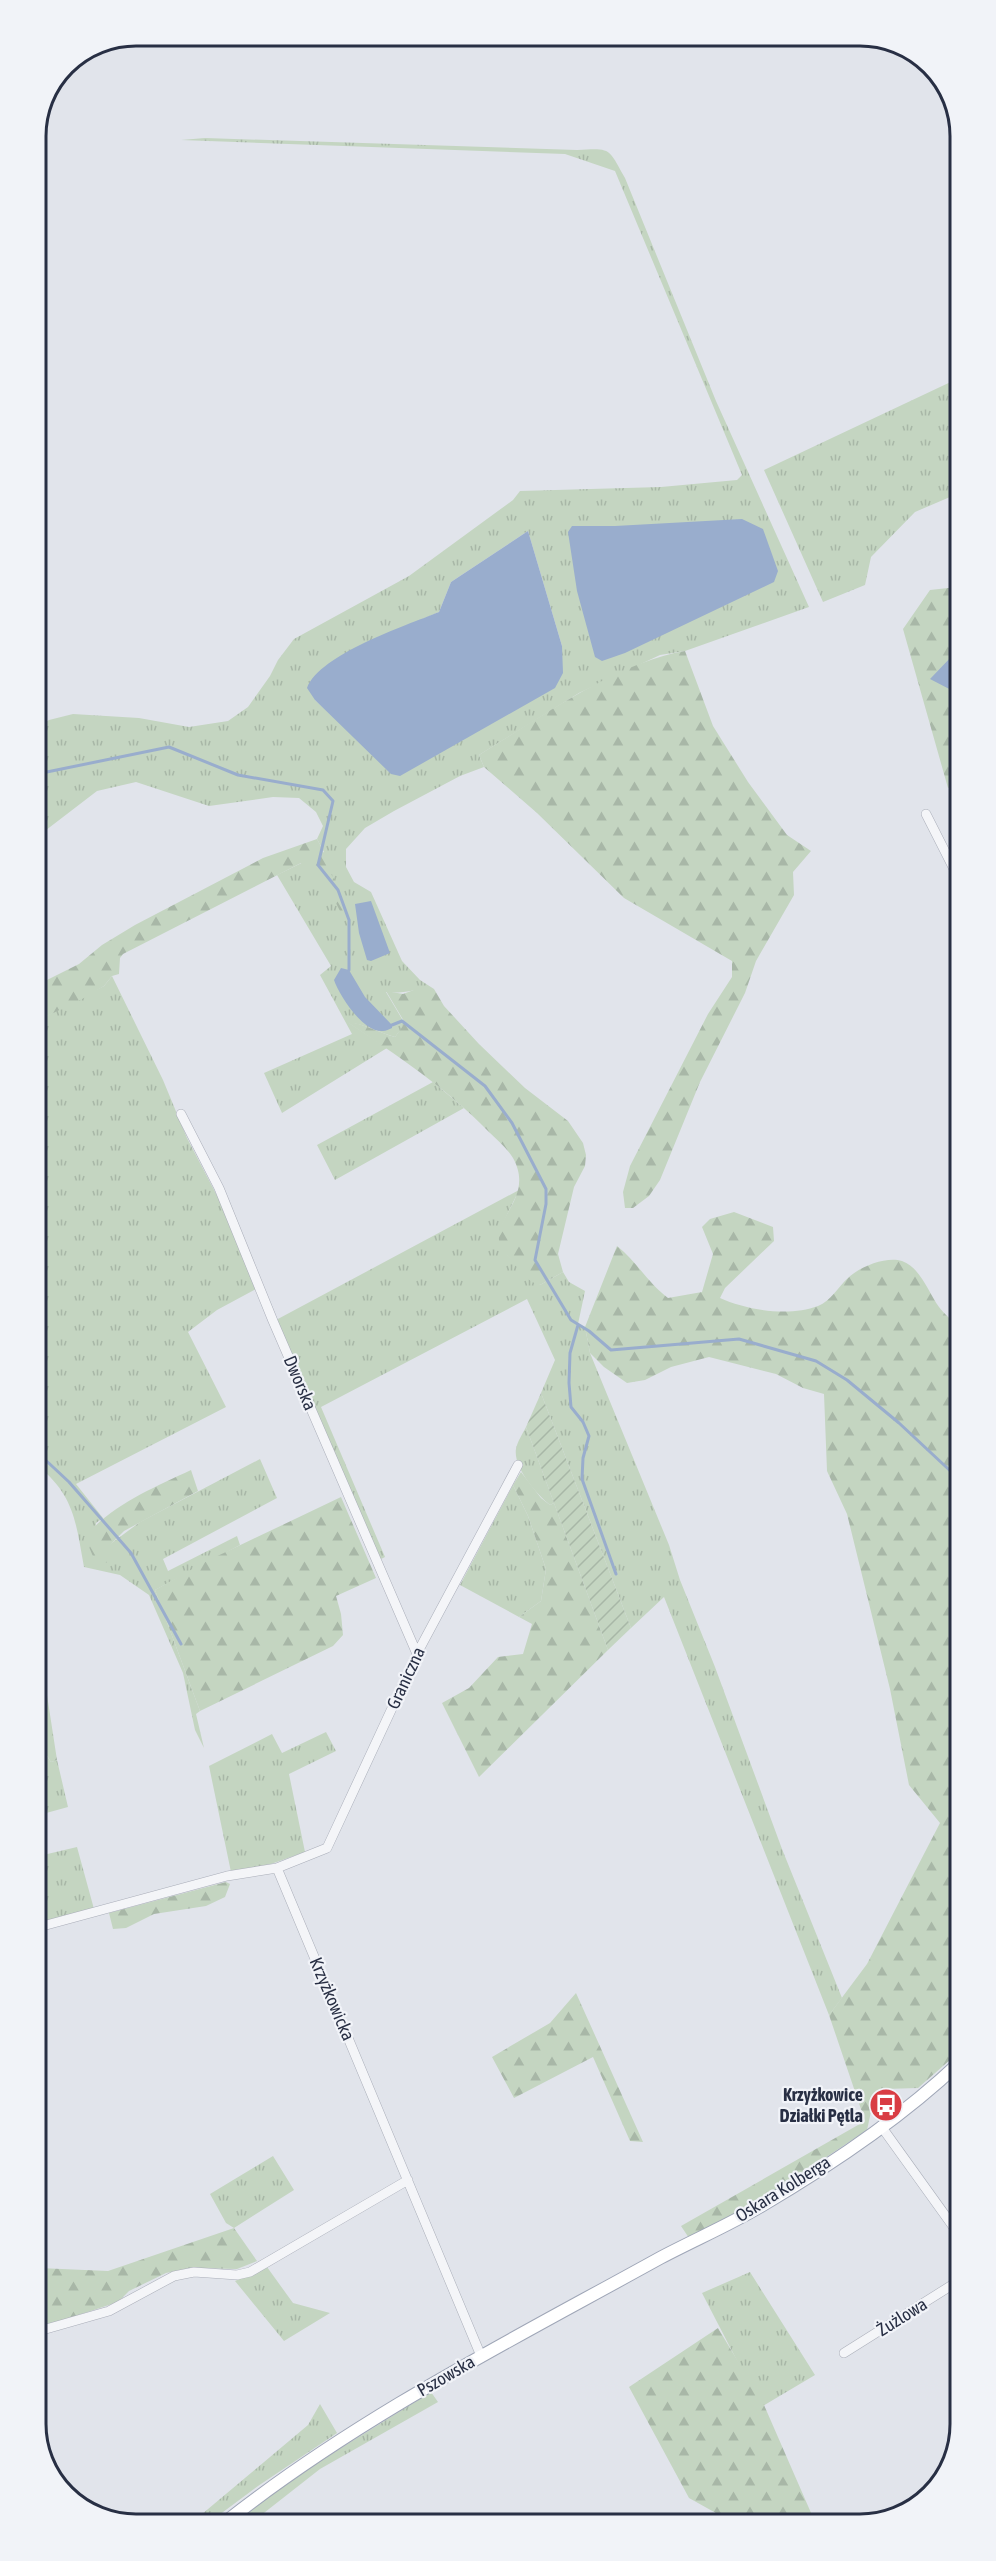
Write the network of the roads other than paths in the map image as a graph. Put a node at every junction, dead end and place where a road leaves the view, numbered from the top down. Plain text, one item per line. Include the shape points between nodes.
1 (926, 814) dead end
2 (950, 861) edge
3 (181, 1114) dead end
4 (518, 1465) dead end
5 (417, 1654) junction
6 (277, 1868) junction
7 (46, 1925) edge
8 (950, 2071) edge
9 (882, 2126) junction
10 (408, 2180) junction
11 (950, 2222) edge
12 (682, 2247) joint
13 (950, 2286) edge
14 (46, 2329) edge
15 (844, 2353) dead end
16 (481, 2356) junction
17 (236, 2514) edge

1 - 2 street
3 - 5 street, Dworska via 219,1188
4 - 5 street, Graniczna
5 - 6 street, Graniczna via 327,1848
6 - 7 street via 227,1876
6 - 10 street, Krzyżkowicka
8 - 9 main road, Oskara Kolberga
9 - 11 street
9 - 12 main road, Oskara Kolberga via 760,2207
10 - 14 street via 250,2272 237,2276 194,2272 174,2276 109,2311
10 - 16 street, Krzyżkowicka
12 - 16 main road, Pszowska
13 - 15 street, Żużlowa
16 - 17 main road, Pszowska via 336,2441

